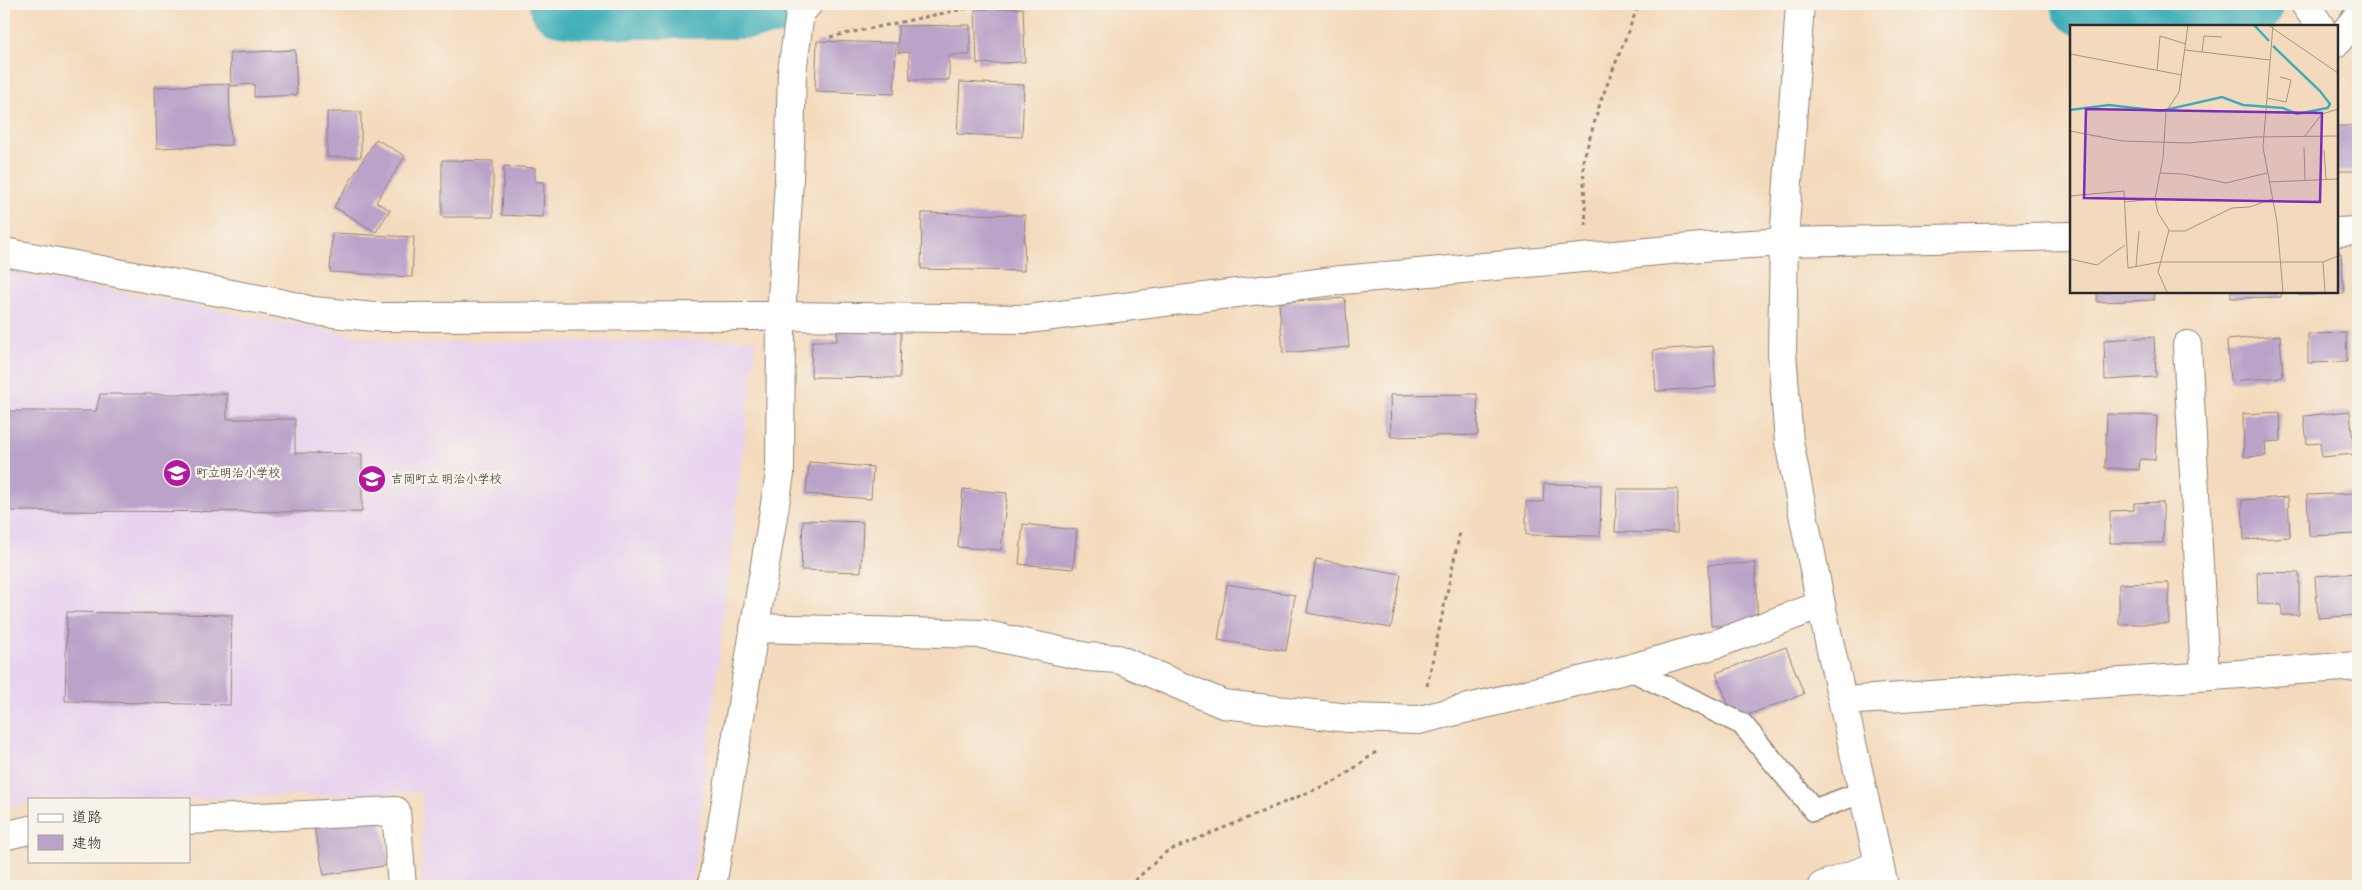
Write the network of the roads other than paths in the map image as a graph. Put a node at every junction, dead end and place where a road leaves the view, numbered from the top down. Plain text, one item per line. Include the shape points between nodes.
1 (1800, 4) edge
2 (2305, 4) edge
3 (804, 9) edge
4 (2358, 16) edge
5 (2319, 25) edge
6 (2337, 42) edge
7 (2358, 231) edge
8 (2337, 232) edge
9 (2070, 236) edge
10 (1784, 242) junction
11 (4, 252) edge
12 (781, 316) junction
13 (2187, 345) dead end
14 (1821, 606) junction
15 (754, 628) junction
16 (2358, 666) edge
17 (1629, 669) junction
18 (2205, 676) junction
19 (1843, 701) junction
20 (1863, 792) junction
21 (190, 820) edge
22 (28, 830) edge
23 (4, 836) edge
24 (1881, 876) edge
25 (402, 886) edge
26 (712, 886) edge
27 (1822, 886) edge

1 - 10 street
2 - 5 street
3 - 12 street via 795,45 790,91 789,180
4 - 6 street
7 - 8 street
9 - 10 street
10 - 12 street via 1342,280 1028,319
10 - 14 street via 1782,353 1789,442
11 - 12 street via 280,302 313,311 374,318
12 - 15 street via 780,474
13 - 18 street
14 - 17 street via 1720,643
14 - 19 street
15 - 17 street via 982,634 1087,657 1118,659 1224,704 1349,718 1419,720
15 - 26 street
16 - 18 street
17 - 20 lane via 1742,724 1814,810
18 - 19 street
19 - 20 street
20 - 24 street
21 - 25 street via 396,811
22 - 23 street
24 - 27 street

